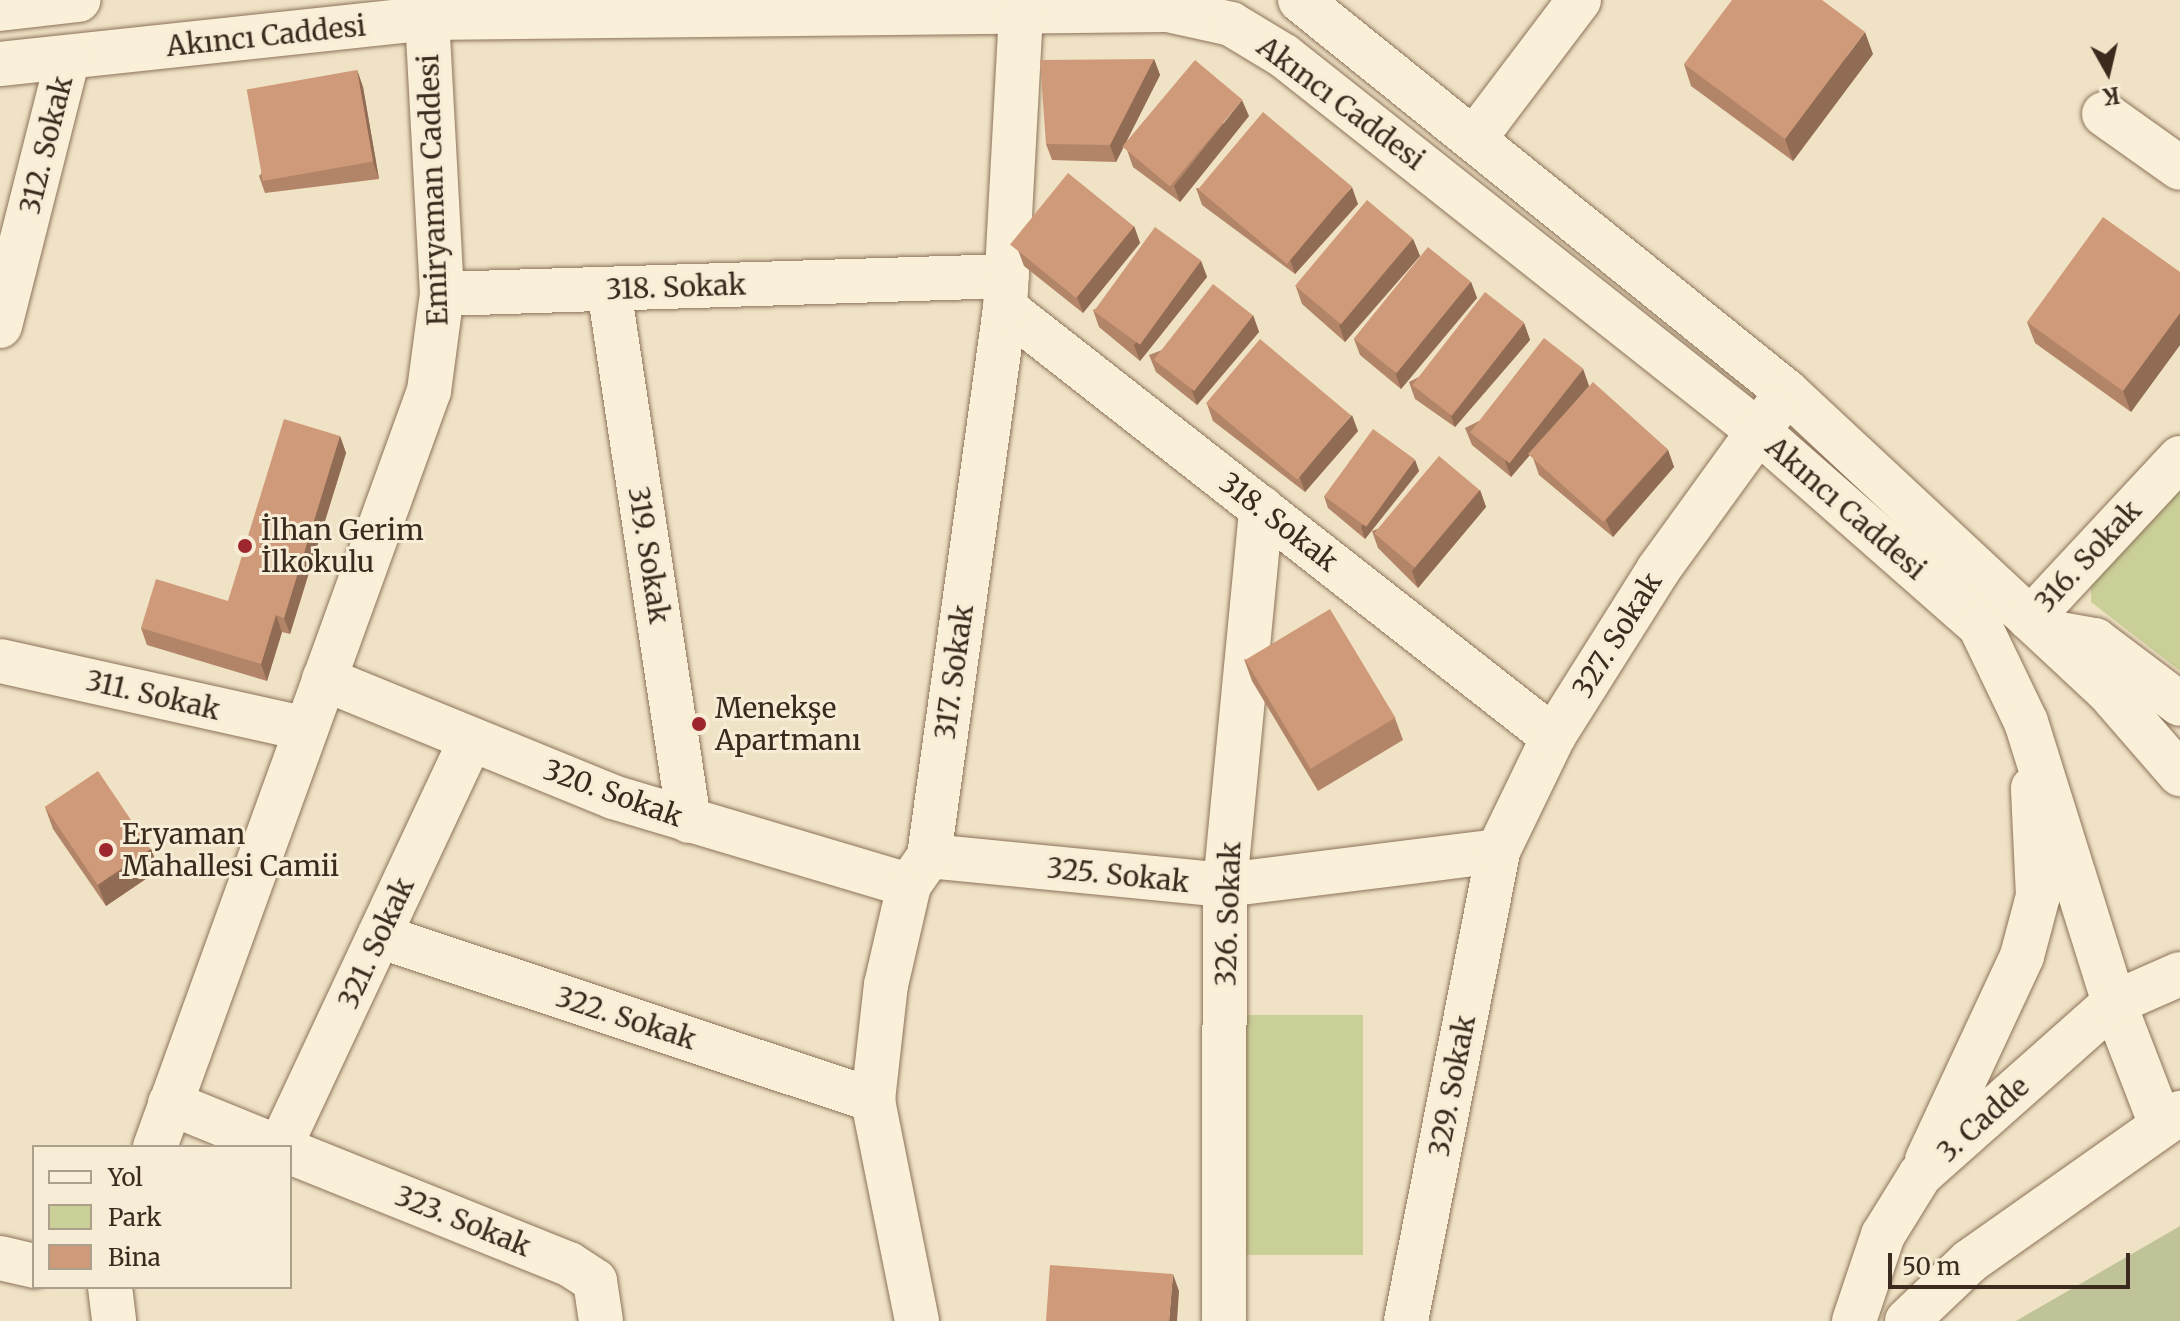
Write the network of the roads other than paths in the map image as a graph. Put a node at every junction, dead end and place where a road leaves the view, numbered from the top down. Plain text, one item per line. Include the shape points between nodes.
1 (78, 0) edge
2 (1300, 0) edge
3 (1579, 0) edge
4 (0, 9) edge
5 (426, 9) edge
6 (1021, 12) junction
7 (68, 57) junction
8 (0, 64) edge
9 (2104, 114) dead end
10 (1474, 139) junction
11 (2180, 168) edge
12 (609, 289) junction
13 (1006, 292) junction
14 (442, 294) junction
15 (0, 326) edge
16 (1787, 392) junction
17 (1758, 431) junction
18 (2180, 458) edge
19 (1261, 508) junction
20 (2036, 626) junction
21 (0, 661) edge
22 (324, 679) junction
23 (2180, 704) edge
24 (2026, 722) junction
25 (306, 729) junction
26 (1553, 737) junction
27 (471, 739) junction
28 (2180, 774) edge
29 (689, 821) junction
30 (1498, 851) junction
31 (919, 871) junction
32 (1225, 885) junction
33 (379, 936) junction
34 (2180, 974) edge
35 (2114, 1003) junction
36 (873, 1100) junction
37 (170, 1103) junction
38 (2170, 1118) edge
39 (156, 1145) edge
40 (274, 1145) edge
41 (280, 1145) edge
42 (292, 1153) edge
43 (1920, 1175) junction
44 (0, 1258) edge
45 (32, 1266) edge
46 (110, 1289) edge
47 (114, 1321) edge
48 (601, 1321) edge
49 (917, 1321) edge
50 (1224, 1321) edge
51 (1406, 1321) edge
52 (1854, 1321) edge
53 (1907, 1321) edge

1 - 4 street
2 - 10 street, Akıncı Caddesi
3 - 10 street
5 - 6 street, Akıncı Caddesi
5 - 7 street, Akıncı Caddesi
5 - 14 street, Emiryaman Caddesi
6 - 13 street, 317. Sokak
6 - 17 street, Akıncı Caddesi via 1168,10 1203,14 1259,39
7 - 8 street, Akıncı Caddesi
7 - 15 street, 312. Sokak
9 - 11 street
10 - 16 street, Akıncı Caddesi
12 - 13 street, 318. Sokak
12 - 14 street, 318. Sokak
12 - 29 street, 319. Sokak
13 - 19 street, 318. Sokak
13 - 31 street, 317. Sokak
14 - 22 street, Emiryaman Caddesi via 429,391
16 - 17 street, 327. Sokak
16 - 20 street, Akıncı Caddesi
17 - 24 street, Akıncı Caddesi via 1980,626
17 - 26 street, 327. Sokak via 1658,570
18 - 20 street, 316. Sokak
19 - 26 street, 318. Sokak
19 - 32 street, 326. Sokak
20 - 23 street via 2095,640
20 - 28 street, Akıncı Caddesi via 2106,689
21 - 25 street, 311. Sokak
22 - 25 street, Emiryaman Caddesi
22 - 27 street, 320. Sokak
24 - 35 street, Akıncı Caddesi
24 - 43 street via 2038,896 2022,956
25 - 37 street, Emiryaman Caddesi
26 - 30 street, 327. Sokak
27 - 29 street, 320. Sokak
27 - 33 street, 321. Sokak
29 - 31 street, 320. Sokak
30 - 32 street, 325. Sokak
30 - 51 street, 329. Sokak
31 - 32 street, 325. Sokak
31 - 36 street, 317. Sokak via 886,985
32 - 50 street, 326. Sokak
33 - 36 street, 322. Sokak
33 - 41 street, 321. Sokak
34 - 35 street, 3. Cadde
35 - 38 street, Akıncı Caddesi
35 - 43 street, 3. Cadde
36 - 49 street, 317. Sokak
37 - 39 street, Emiryaman Caddesi
37 - 40 street
38 - 53 street via 1970,1261
42 - 48 street, 323. Sokak via 569,1264 595,1281
43 - 52 street, 3. Cadde via 1883,1235
44 - 45 street
46 - 47 street

